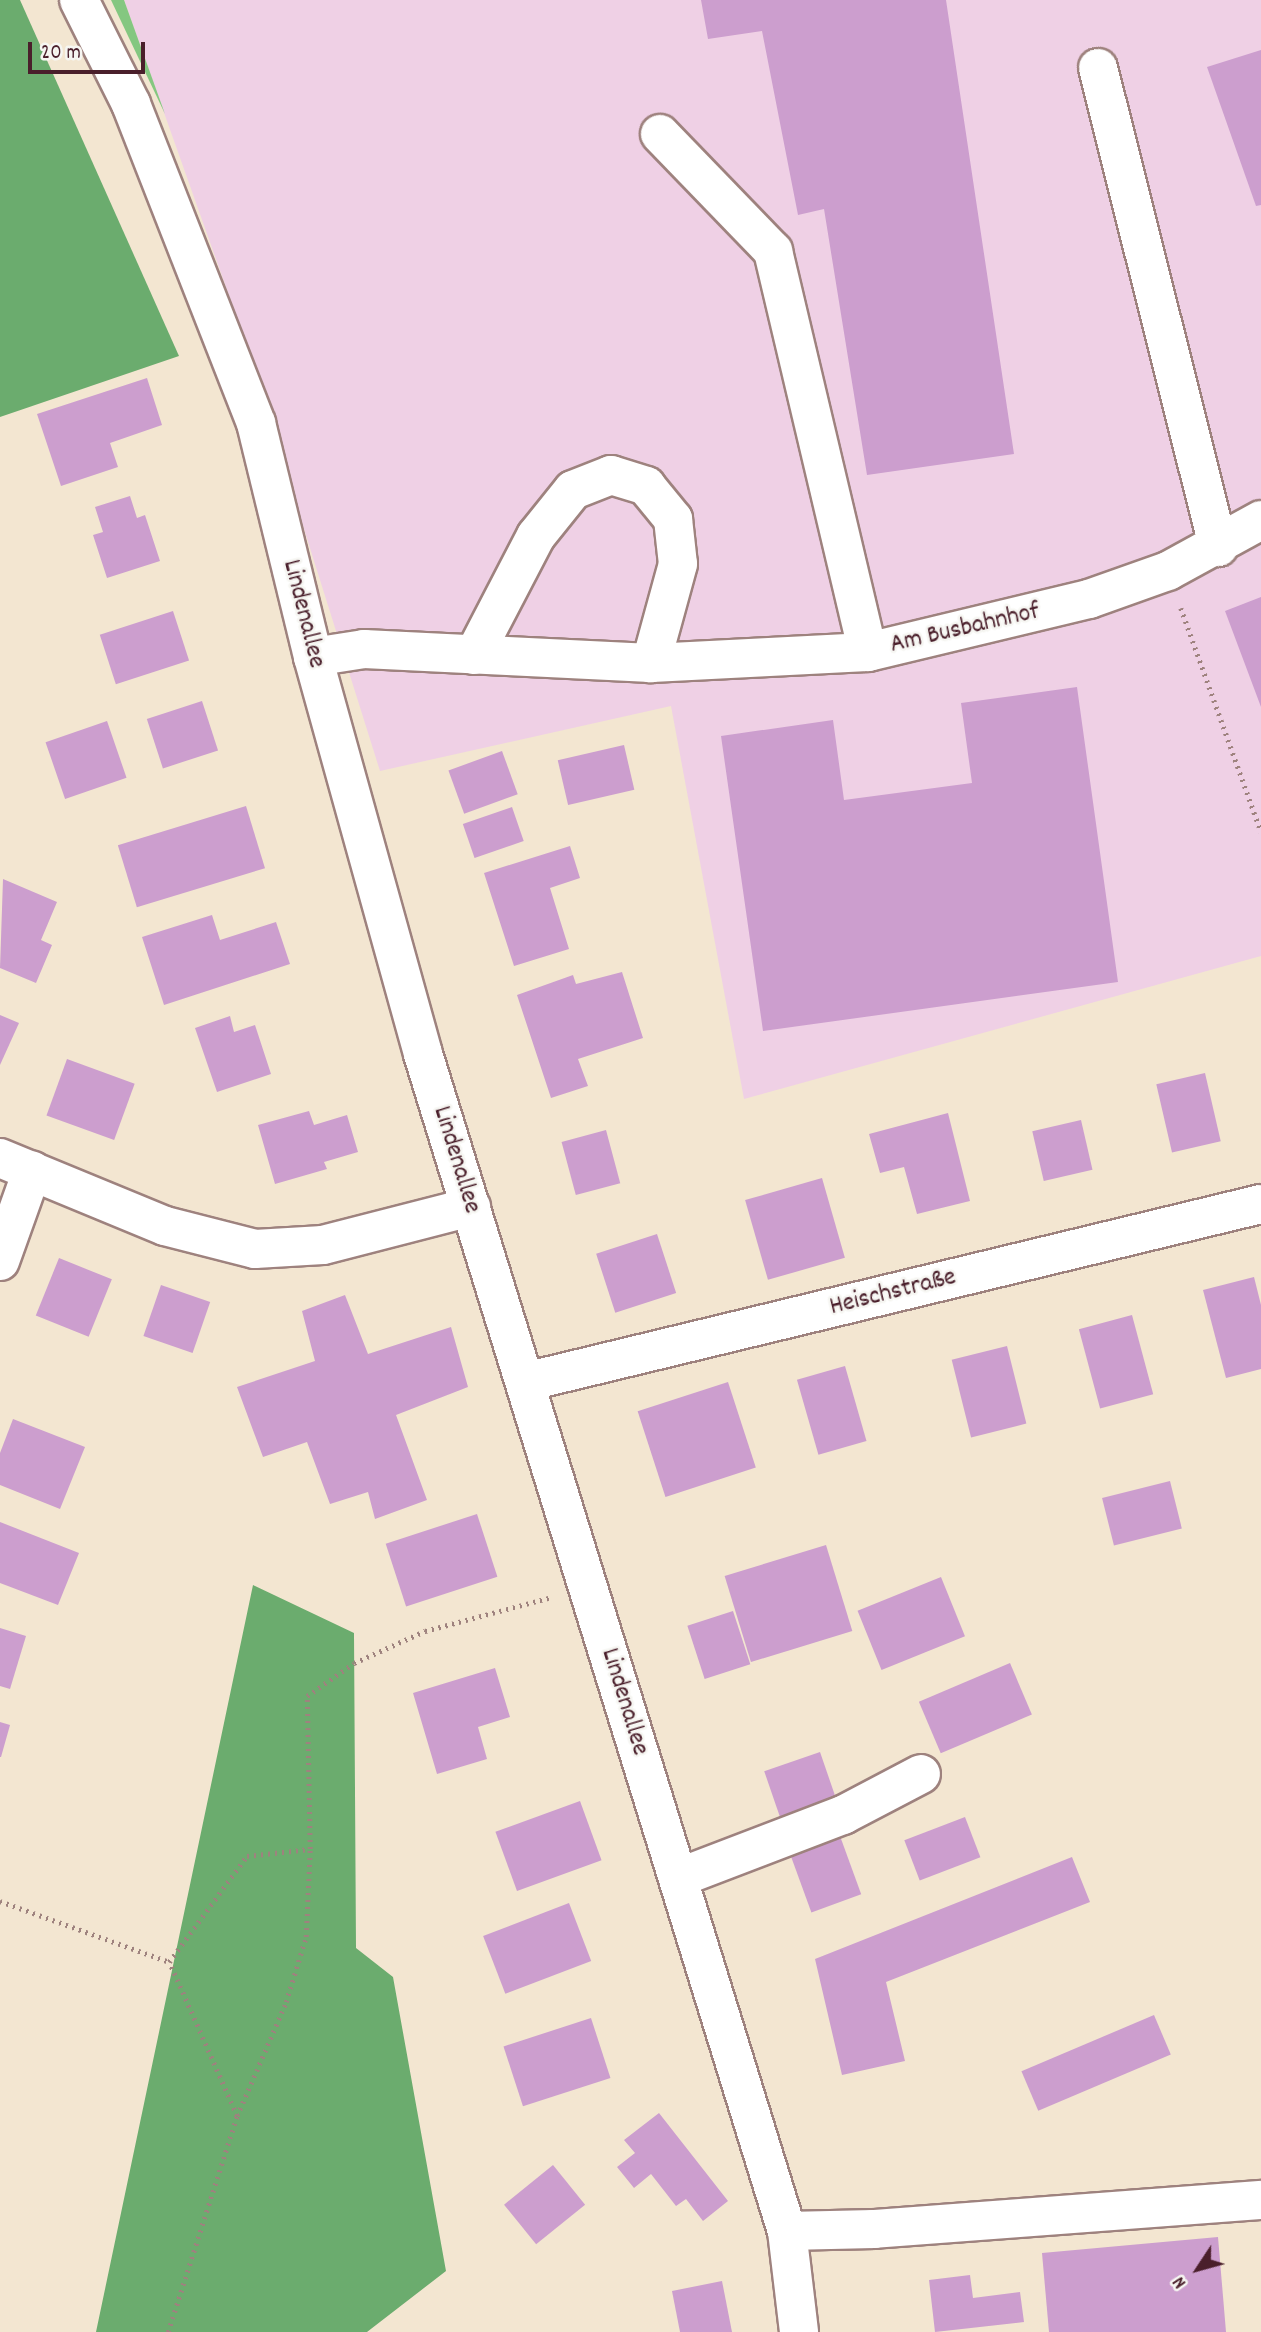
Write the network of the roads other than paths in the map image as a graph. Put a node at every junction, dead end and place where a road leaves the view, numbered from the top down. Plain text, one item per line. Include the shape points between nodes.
1 (79, 0) edge
2 (1098, 68) dead end
3 (660, 134) dead end
4 (1261, 520) edge
5 (1218, 547) junction
6 (868, 652) junction
7 (474, 655) junction
8 (313, 657) junction
9 (651, 663) junction
10 (16, 1165) edge
11 (1261, 1204) edge
12 (471, 1207) junction
13 (0, 1261) edge
14 (525, 1382) junction
15 (921, 1774) dead end
16 (678, 1878) junction
17 (1261, 2200) edge
18 (787, 2231) junction
19 (799, 2332) edge

1 - 8 street, Lindenallee via 131,104 256,423
2 - 5 street
3 - 6 street via 773,251
4 - 5 street, Am Busbahnhof
5 - 6 street, Am Busbahnhof via 1168,571 1089,599
6 - 9 street, Am Busbahnhof
7 - 8 street, Am Busbahnhof via 364,649
7 - 9 street, Am Busbahnhof
7 - 9 street via 536,536 573,490 611,475 646,486 673,519 678,564
8 - 12 street, Lindenallee via 423,1054
10 - 12 street via 165,1226 255,1249 323,1245
10 - 13 street
11 - 14 street, Heischstraße
12 - 14 street, Lindenallee
14 - 16 street, Lindenallee
15 - 16 street via 843,1815
16 - 18 street, Lindenallee
17 - 18 street via 995,2221
18 - 19 street, Lindenallee

